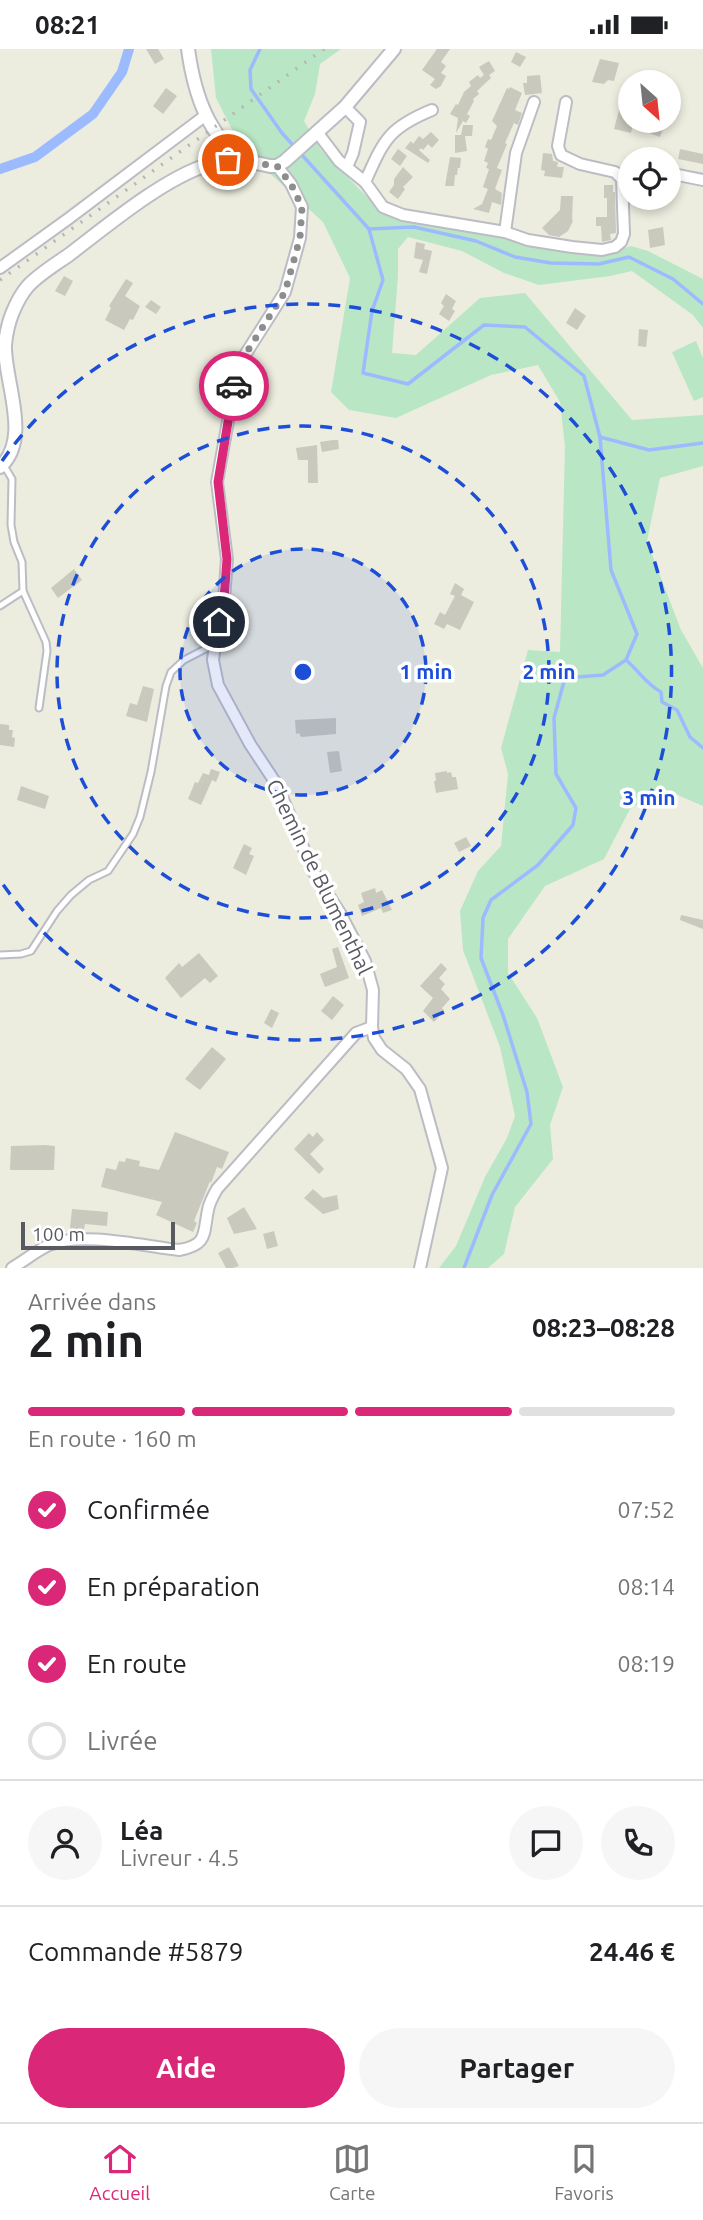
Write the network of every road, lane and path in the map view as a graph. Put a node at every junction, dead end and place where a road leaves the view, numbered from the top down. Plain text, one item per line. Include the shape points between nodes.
1 (188, 49) edge
2 (394, 49) edge
3 (534, 102) dead end
4 (566, 102) dead end
5 (345, 107) junction
6 (432, 110) dead end
7 (206, 115) junction
8 (312, 137) junction
9 (228, 160) junction
10 (281, 163) junction
11 (346, 167) junction
12 (618, 171) edge
13 (681, 176) edge
14 (703, 180) edge
15 (365, 182) junction
16 (623, 210) edge
17 (505, 232) junction
18 (0, 268) edge
19 (2, 466) edge
20 (23, 591) junction
21 (0, 606) edge
22 (215, 644) junction
23 (39, 708) dead end
24 (0, 955) edge
25 (372, 1027) junction
26 (12, 1268) edge
27 (420, 1268) edge

1 - 7 street
2 - 5 street
3 - 17 street via 516,153
4 - 12 street via 558,146 561,155
5 - 8 street
5 - 11 street via 360,122
6 - 15 street via 395,130
7 - 9 street via 225,145
7 - 18 street
8 - 10 street
8 - 11 street
9 - 10 street
9 - 19 street via 194,170 164,186 29,284 11,316 5,346 15,430 12,452
10 - 22 street, Chemin de Blumenthal via 302,207 300,238 285,292 238,366 218,482 227,559
11 - 15 street
13 - 14 street
15 - 17 street via 383,207 402,215
16 - 17 street via 621,241 602,250 528,240
19 - 20 lane via 12,479 11,525 22,562
20 - 21 lane
20 - 23 lane via 46,642
22 - 24 lane via 171,672 140,817 108,871 71,895 31,951
22 - 25 street, Chemin de Blumenthal via 218,685 277,785 313,871 365,961 373,990
25 - 26 street via 356,1033 217,1189 208,1206 205,1236 194,1247 179,1250 85,1238 49,1245
25 - 27 street via 382,1051 406,1069 420,1089 442,1168

